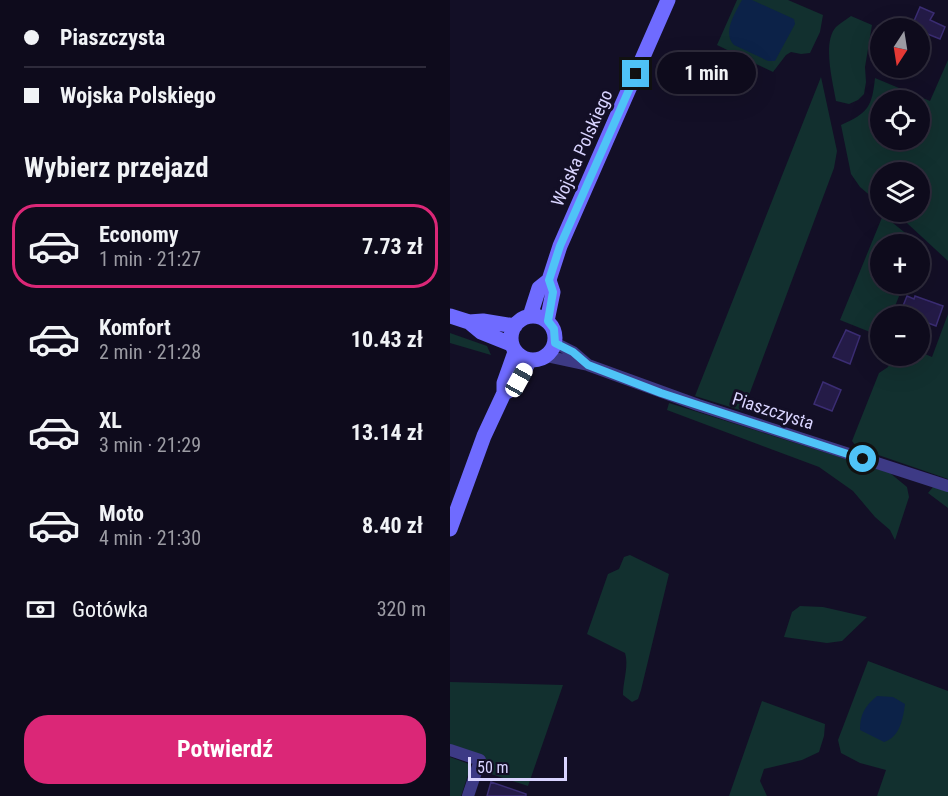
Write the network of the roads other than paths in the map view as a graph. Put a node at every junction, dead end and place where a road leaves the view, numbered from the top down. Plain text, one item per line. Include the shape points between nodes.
1 (668, 0) edge
2 (549, 280) junction
3 (450, 316) edge
4 (530, 316) junction
5 (548, 321) junction
6 (469, 322) junction
7 (514, 326) junction
8 (555, 343) junction
9 (513, 348) junction
10 (546, 357) junction
11 (530, 360) junction
12 (588, 365) junction
13 (504, 393) junction
14 (948, 486) edge
15 (450, 529) edge
16 (450, 750) edge
17 (468, 796) edge

1 - 2 street, Wojska Polskiego via 560,246
2 - 4 street, Wojska Polskiego via 539,288
2 - 5 street, Wojska Polskiego via 553,292
3 - 6 street
4 - 5 street
4 - 7 street
5 - 8 street via 554,329
6 - 7 street
6 - 9 street
7 - 9 street
8 - 10 street
8 - 12 street, Piaszczysta
9 - 11 street
9 - 13 street
10 - 11 street
10 - 12 street, Piaszczysta
11 - 13 street via 514,388
12 - 14 street, Piaszczysta
13 - 15 street
16 - 17 street via 480,760

